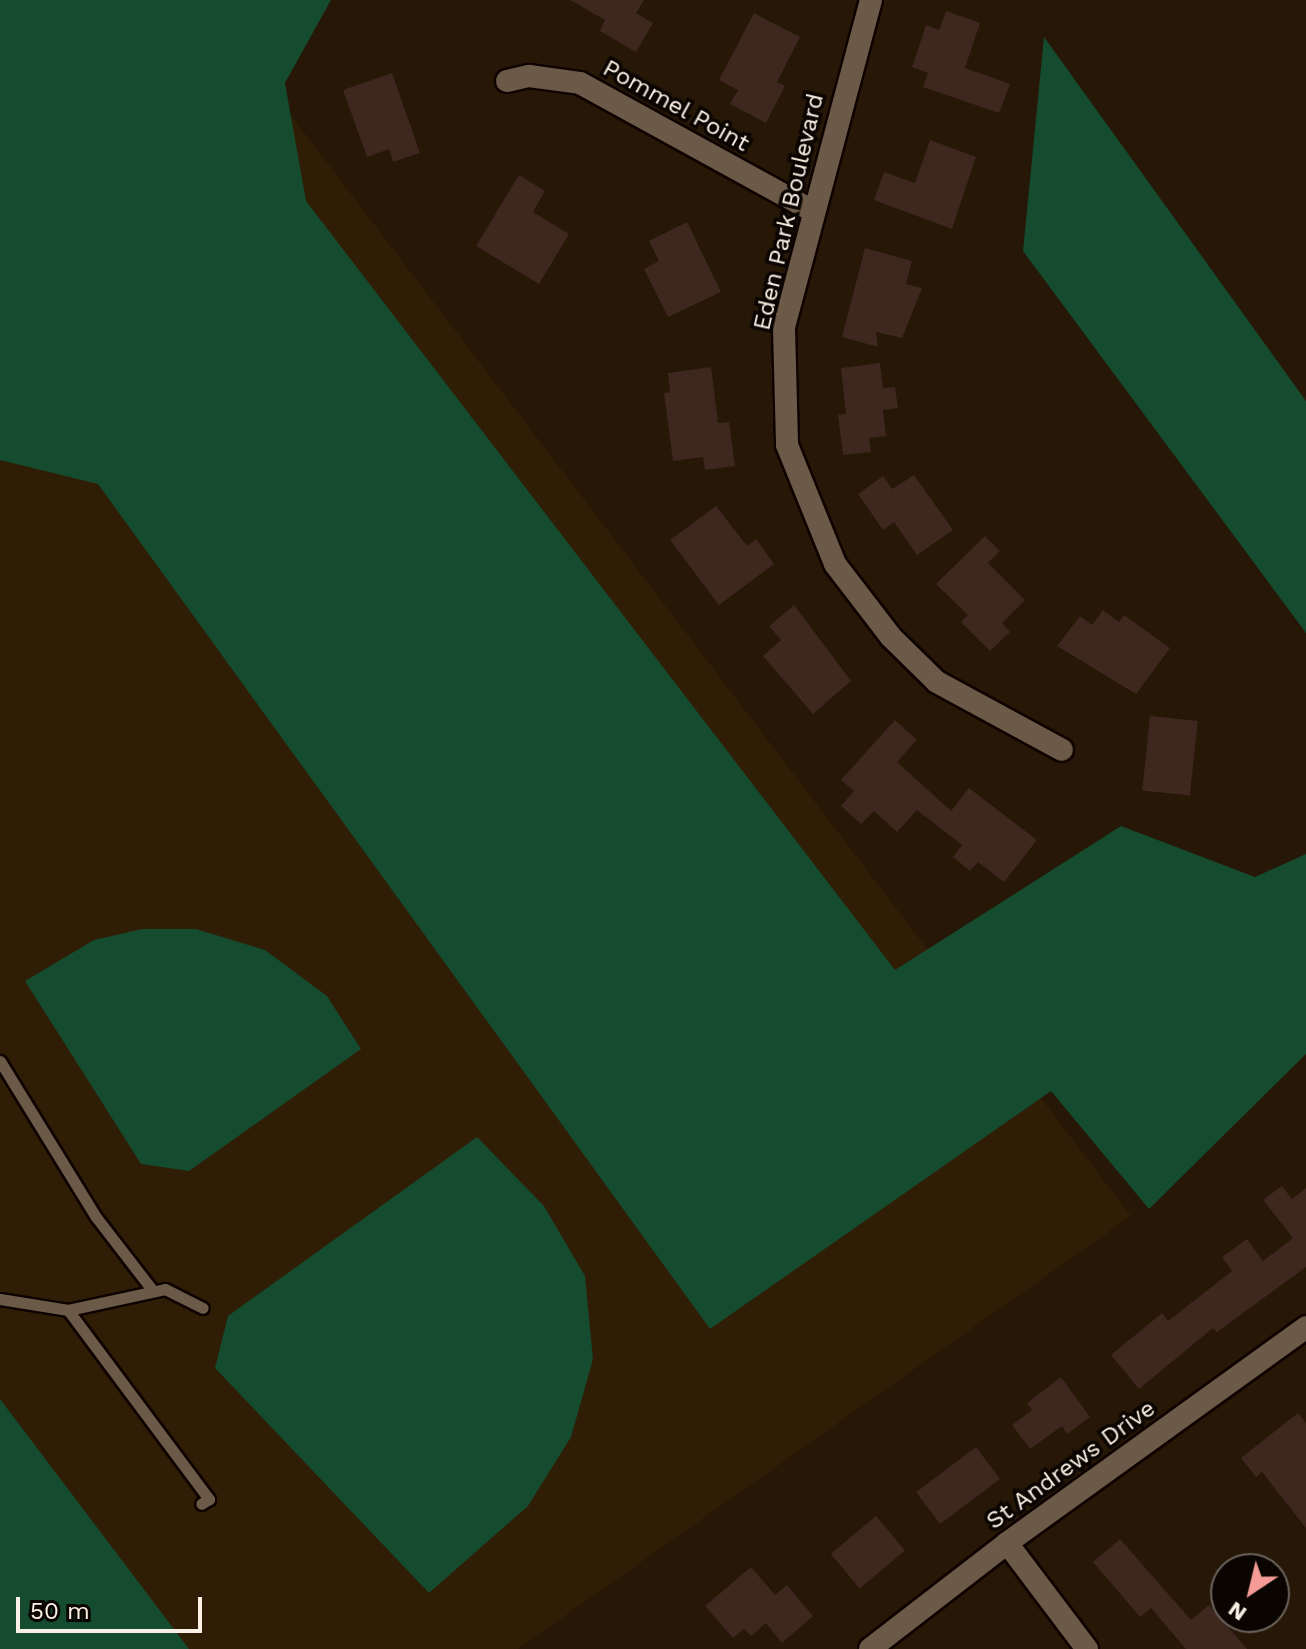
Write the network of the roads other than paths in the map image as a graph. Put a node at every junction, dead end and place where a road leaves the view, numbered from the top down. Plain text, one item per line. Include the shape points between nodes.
1 (871, 0) edge
2 (507, 81) dead end
3 (813, 211) junction
4 (1062, 750) dead end
5 (0, 1061) edge
6 (153, 1291) junction
7 (0, 1299) edge
8 (203, 1308) dead end
9 (68, 1310) junction
10 (1306, 1328) edge
11 (201, 1504) dead end
12 (1007, 1543) junction
13 (870, 1649) edge
14 (1087, 1649) edge

1 - 3 street, Eden Park Boulevard
2 - 3 street, Pommel Point via 529,76 580,83
3 - 4 street, Eden Park Boulevard via 784,328 783,392 787,445 835,564 891,637 937,682
5 - 6 lane via 96,1217
6 - 8 lane via 180,1294
6 - 9 lane
7 - 9 lane
9 - 11 lane via 209,1499
10 - 12 street, St Andrews Drive
12 - 13 street, St Andrews Drive
12 - 14 street

